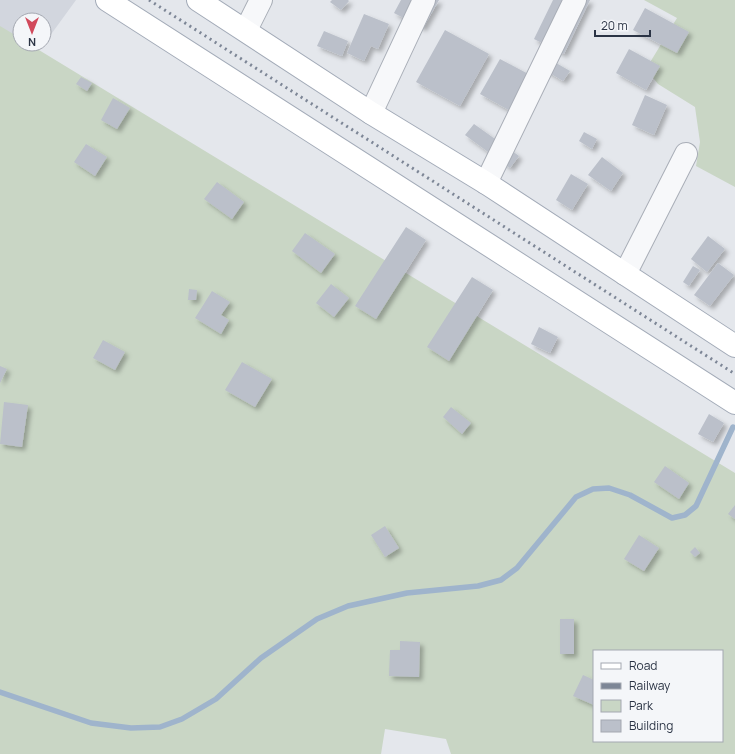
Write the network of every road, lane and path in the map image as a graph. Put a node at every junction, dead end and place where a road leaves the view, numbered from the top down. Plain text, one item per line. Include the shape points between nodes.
1 (107, 0) edge
2 (198, 0) edge
3 (260, 0) edge
4 (424, 0) edge
5 (575, 0) edge
6 (246, 30) junction
7 (371, 113) junction
8 (686, 154) dead end
9 (486, 183) junction
10 (625, 274) junction
11 (735, 346) edge
12 (735, 403) edge

1 - 12 main road
2 - 6 main road
3 - 6 street
4 - 7 street
5 - 9 street
6 - 7 main road
7 - 9 main road
8 - 10 street
9 - 10 main road
10 - 11 main road

